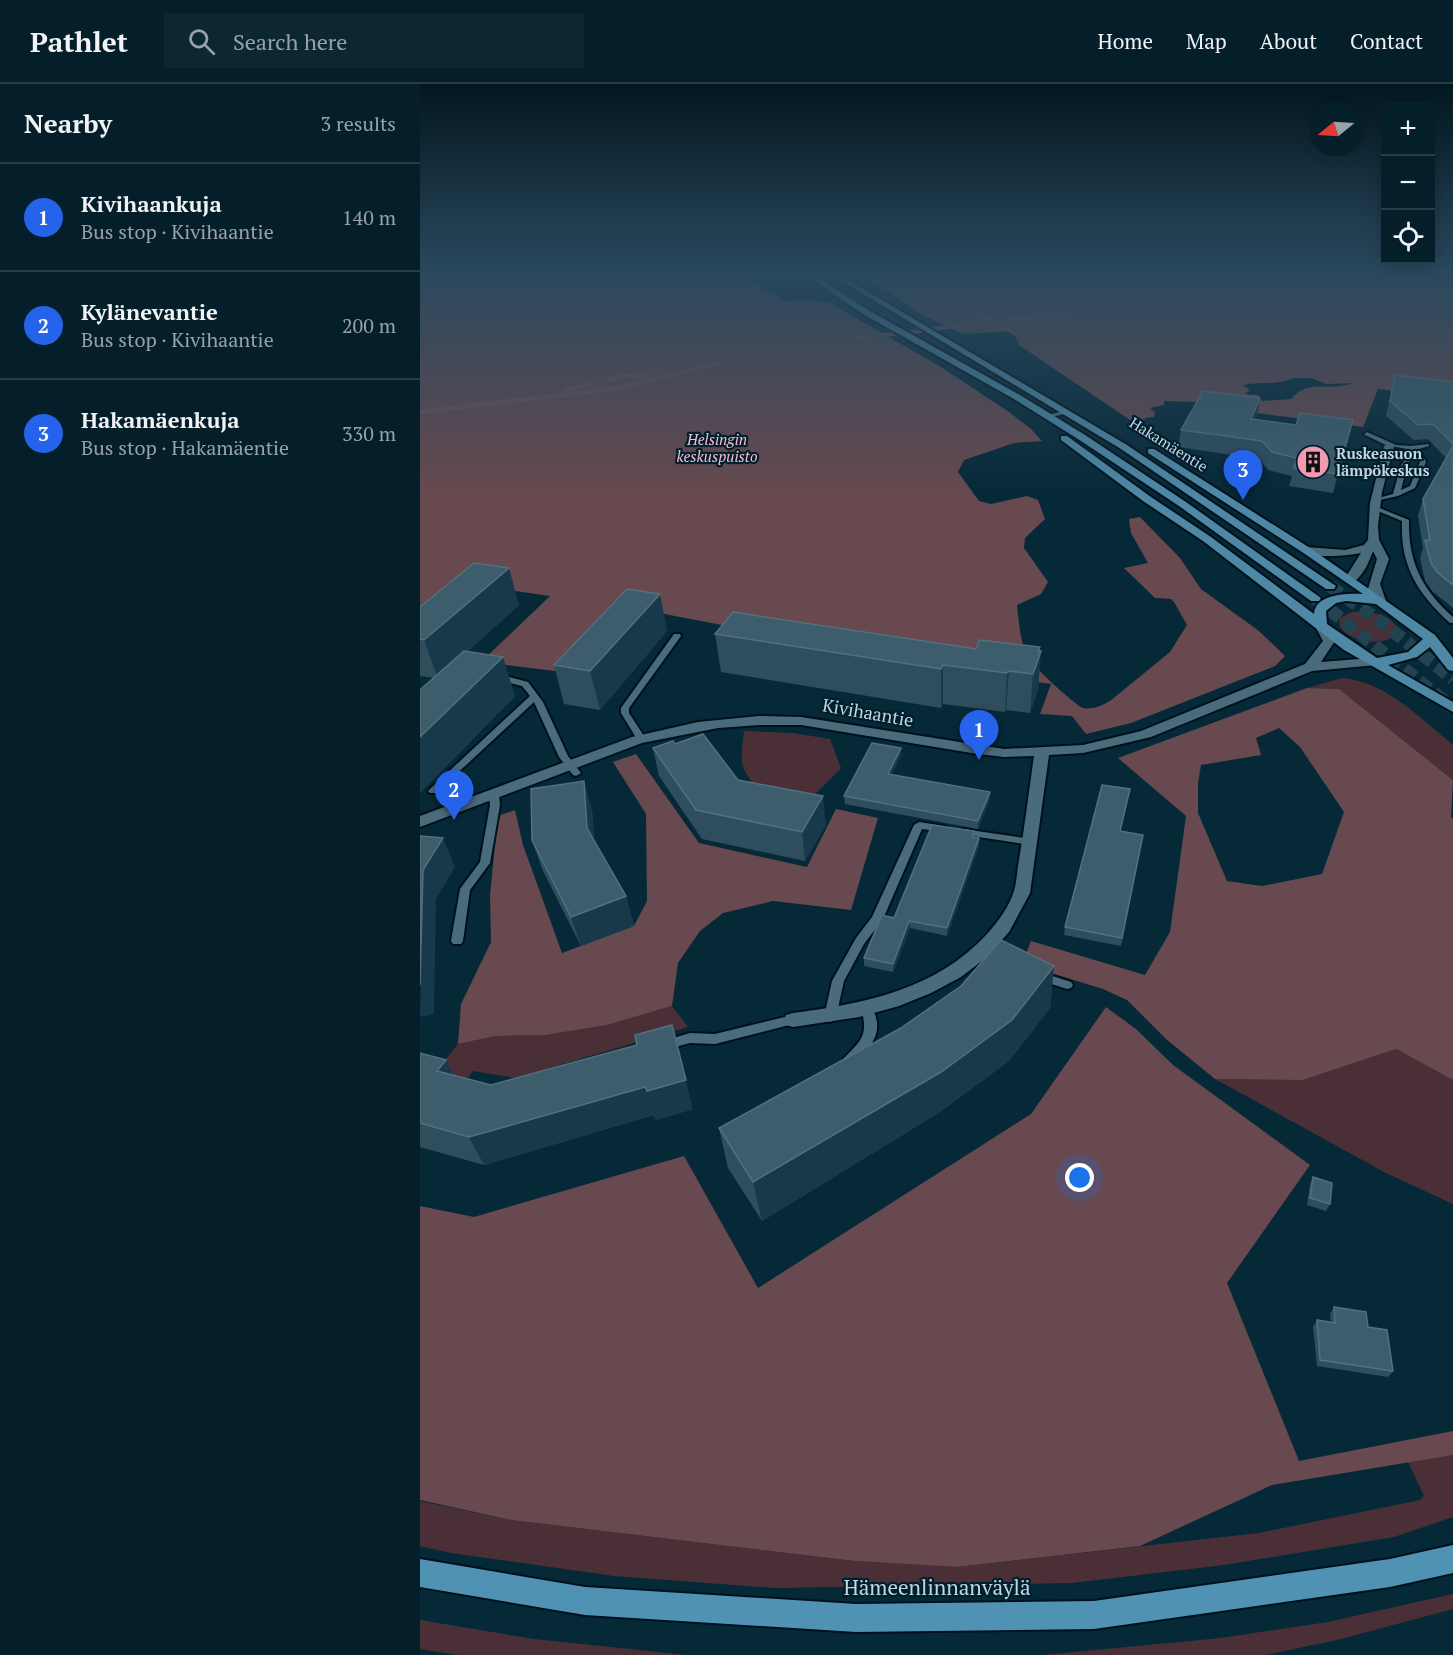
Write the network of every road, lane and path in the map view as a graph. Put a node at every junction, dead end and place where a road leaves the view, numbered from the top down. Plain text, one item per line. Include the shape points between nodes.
1 (927, 347) edge
2 (959, 347) edge
3 (969, 353) junction
4 (986, 380) junction
5 (1066, 412) junction
6 (1048, 416) junction
7 (1091, 416) dead end
8 (1367, 434) dead end
9 (1427, 445) dead end
10 (1389, 446) junction
11 (1145, 447) dead end
12 (1416, 448) junction
13 (1396, 495) junction
14 (1376, 504) junction
15 (1370, 544) junction
16 (1306, 550) junction
17 (1350, 580) junction
18 (1330, 586) tunnel mouth
19 (1315, 598) tunnel mouth
20 (1329, 601) junction
21 (1380, 601) junction
22 (1453, 621) edge
23 (1321, 626) junction
24 (677, 636) dead end
25 (1430, 638) junction
26 (1372, 662) junction
27 (1310, 667) junction
28 (1453, 667) edge
29 (484, 675) edge
30 (534, 697) junction
31 (1453, 708) edge
32 (641, 739) junction
33 (1042, 752) junction
34 (574, 769) junction
35 (434, 791) dead end
36 (494, 795) junction
37 (420, 822) edge
38 (1030, 842) junction
39 (457, 941) dead end
40 (978, 953) junction
41 (995, 961) edge
42 (1031, 973) edge
43 (1067, 985) dead end
44 (867, 1009) junction
45 (830, 1017) junction
46 (793, 1020) joint
47 (657, 1047) edge
48 (836, 1074) edge
49 (1453, 1559) edge
50 (420, 1573) edge

1 - 4 main road
2 - 3 main road, Hakamäentie
3 - 5 main road, Hakamäentie
3 - 7 main road, Hakamäentie via 992,361
4 - 6 main road
4 - 23 main road
5 - 6 lane
5 - 18 main road, Hakamäentie
6 - 19 main road
8 - 10 lane
9 - 12 lane
10 - 12 lane
10 - 14 street
11 - 16 main road, Hakamäentie
12 - 13 lane via 1404,465
12 - 13 lane via 1423,462 1413,487
13 - 14 lane
14 - 15 street
14 - 22 lane via 1406,520 1404,540 1408,558 1425,593
15 - 16 street via 1345,553
15 - 17 street
15 - 21 street via 1383,559 1373,585
16 - 17 main road, Hakamäentie
17 - 20 main road
17 - 21 main road, Hakamäentie
20 - 21 main road via 1353,597
20 - 23 main road via 1320,610
21 - 25 main road, Hakamäentie
23 - 26 main road
23 - 27 street via 1329,641
24 - 32 lane via 625,708
25 - 26 main road via 1412,656
25 - 28 main road, Hakamäentie
26 - 27 street, Kivihaantie
26 - 31 main road
27 - 33 street, Kivihaantie via 1122,741
29 - 30 lane via 525,684
30 - 34 lane
30 - 35 lane
32 - 33 street, Kivihaantie via 709,724 770,719 978,750
32 - 34 street, Kivihaantie
33 - 38 street
34 - 36 street, Kivihaantie
36 - 37 street, Kivihaantie
36 - 39 lane via 485,863 465,889
38 - 40 street via 1021,896 1004,926
38 - 45 lane via 919,825 877,919 838,981
40 - 41 lane
40 - 44 street via 945,979 908,997
42 - 43 lane
44 - 45 street
44 - 48 lane via 873,1023 871,1037
45 - 46 street
46 - 47 lane via 715,1039 690,1038
49 - 50 highway, Hämeenlinnanväylä via 1390,1573 1094,1615 856,1618 644,1605 585,1601

